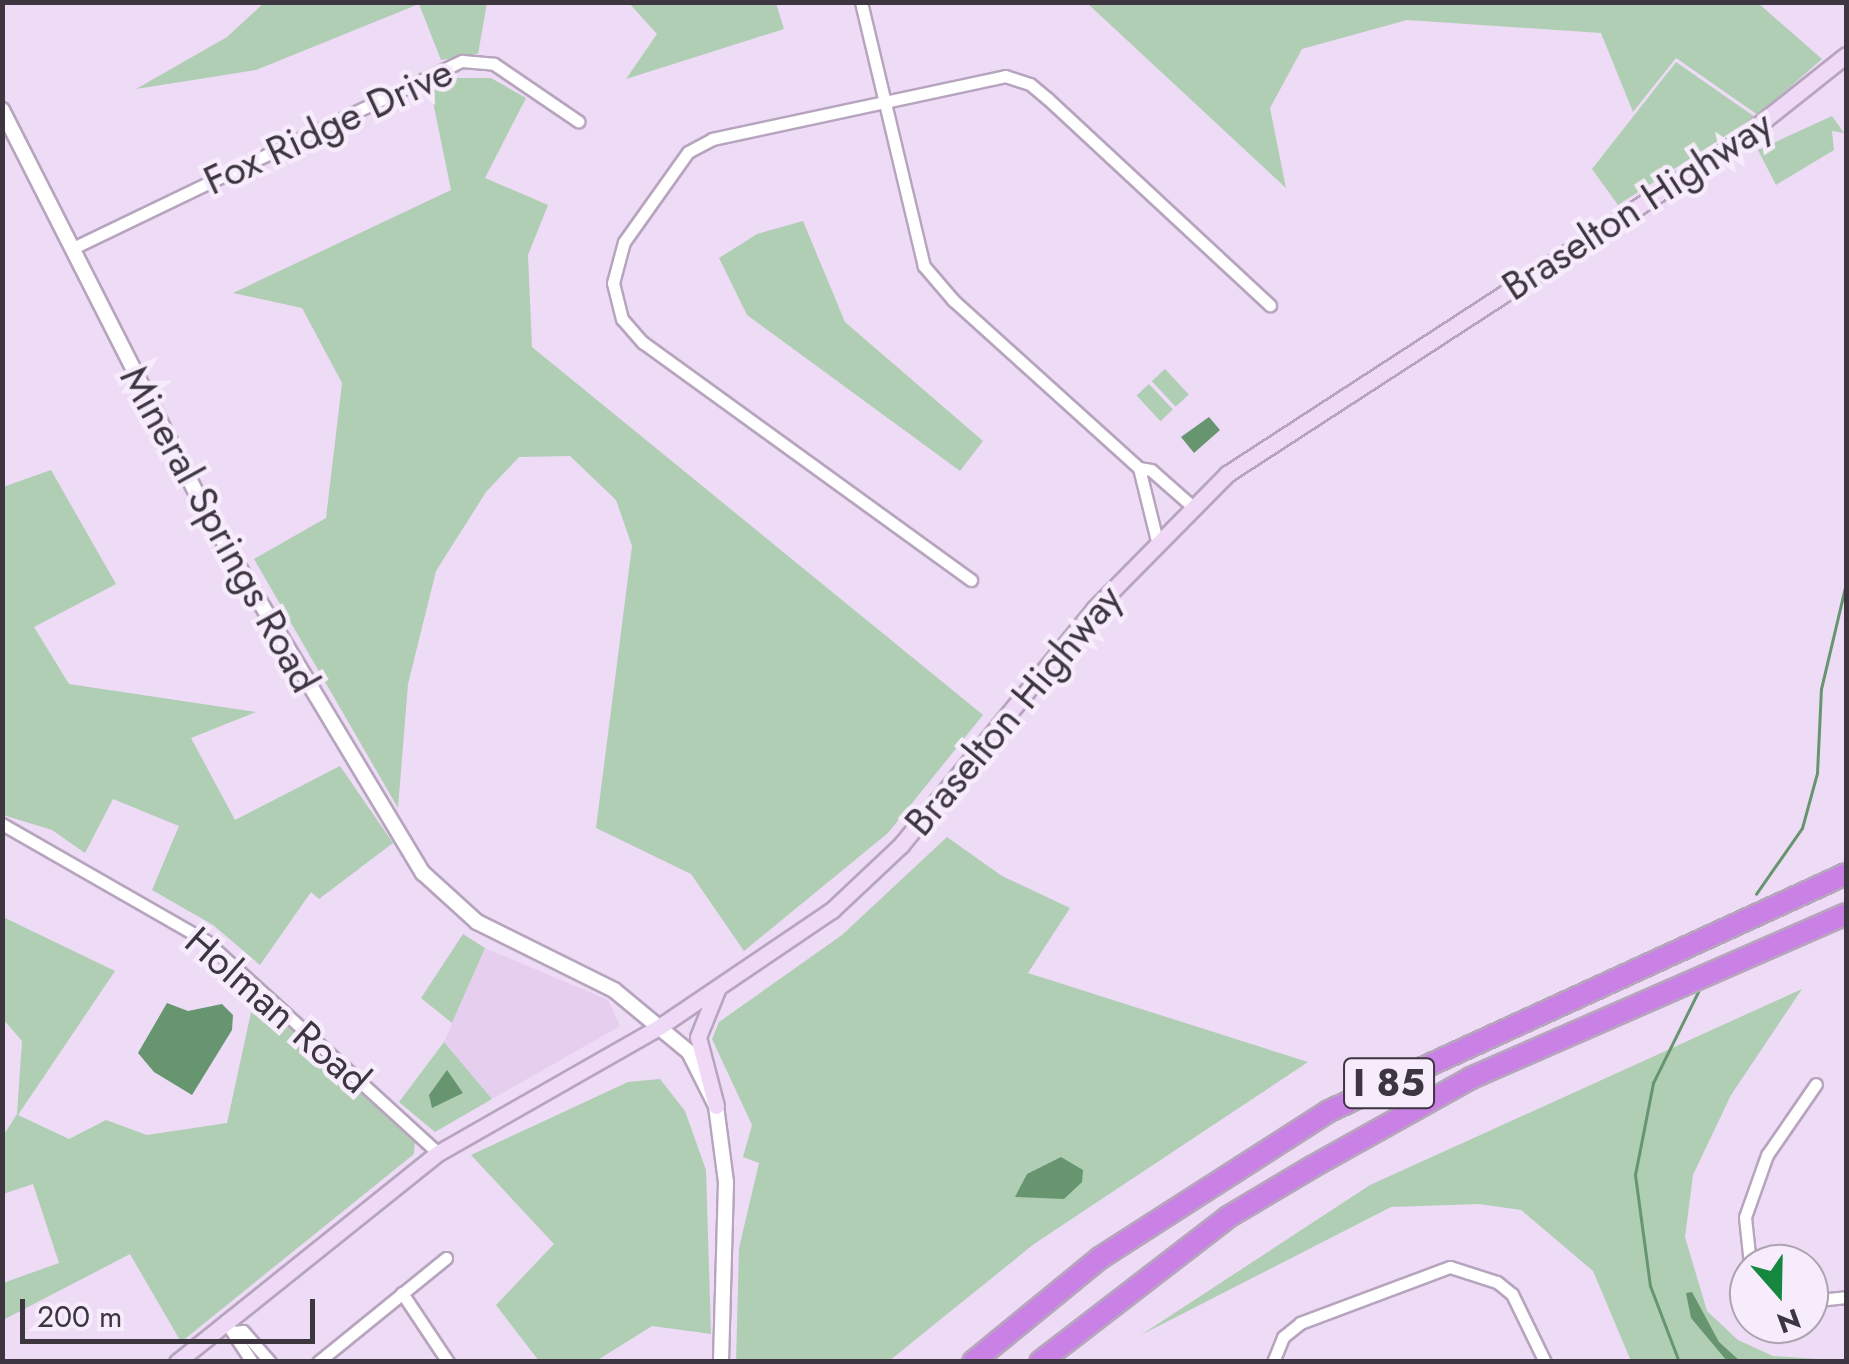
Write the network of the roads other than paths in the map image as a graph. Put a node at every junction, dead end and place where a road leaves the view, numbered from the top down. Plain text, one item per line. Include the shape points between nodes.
1 (861, 2) edge
2 (1846, 54) edge
3 (883, 101) junction
4 (2, 110) edge
5 (578, 120) dead end
6 (73, 248) junction
7 (1270, 305) dead end
8 (1139, 468) junction
9 (1192, 506) junction
10 (1157, 541) junction
11 (971, 580) dead end
12 (2, 824) edge
13 (1846, 874) edge
14 (1846, 914) edge
15 (718, 990) junction
16 (662, 1025) junction
17 (1816, 1084) dead end
18 (716, 1106) junction
19 (438, 1152) junction
20 (1747, 1244) edge
21 (446, 1258) dead end
22 (402, 1293) junction
23 (230, 1326) junction
24 (176, 1362) edge
25 (252, 1362) edge
26 (270, 1362) edge
27 (318, 1362) edge
28 (448, 1362) edge
29 (720, 1362) edge
30 (973, 1362) edge
31 (1040, 1362) edge
32 (1273, 1362) edge
33 (1546, 1362) edge

1 - 3 street
2 - 9 main road, Braselton Highway via 1778,114 1297,426
3 - 7 street via 1006,76 1030,84
3 - 8 street via 924,266
3 - 11 street via 712,139 688,152 624,242 613,282 622,319 642,344
4 - 6 street, Mineral Springs Road
5 - 6 street, Fox Ridge Drive via 494,64 462,61
6 - 16 street, Mineral Springs Road via 132,375 285,651 423,873 478,922 614,990
8 - 9 street via 1152,470
8 - 10 street
9 - 10 main road, Braselton Highway
10 - 15 main road, Braselton Highway via 901,845 832,910
12 - 19 street, Holman Road via 206,940
13 - 30 highway, I 85 via 1329,1111 1100,1258
14 - 31 highway, I 85 via 1439,1096 1228,1217
15 - 16 main road, Braselton Highway
15 - 18 main road via 698,1037
16 - 18 street, Mineral Springs Road via 688,1052
16 - 19 main road, Braselton Highway
17 - 20 street via 1767,1155 1744,1217
18 - 29 street, Mineral Springs Road via 726,1182
19 - 23 main road, Braselton Highway
21 - 22 street
22 - 27 street
22 - 28 street
23 - 24 main road, Braselton Highway
23 - 25 street
23 - 26 street via 244,1331
32 - 33 street via 1283,1337 1300,1323 1450,1268 1497,1282 1512,1294

